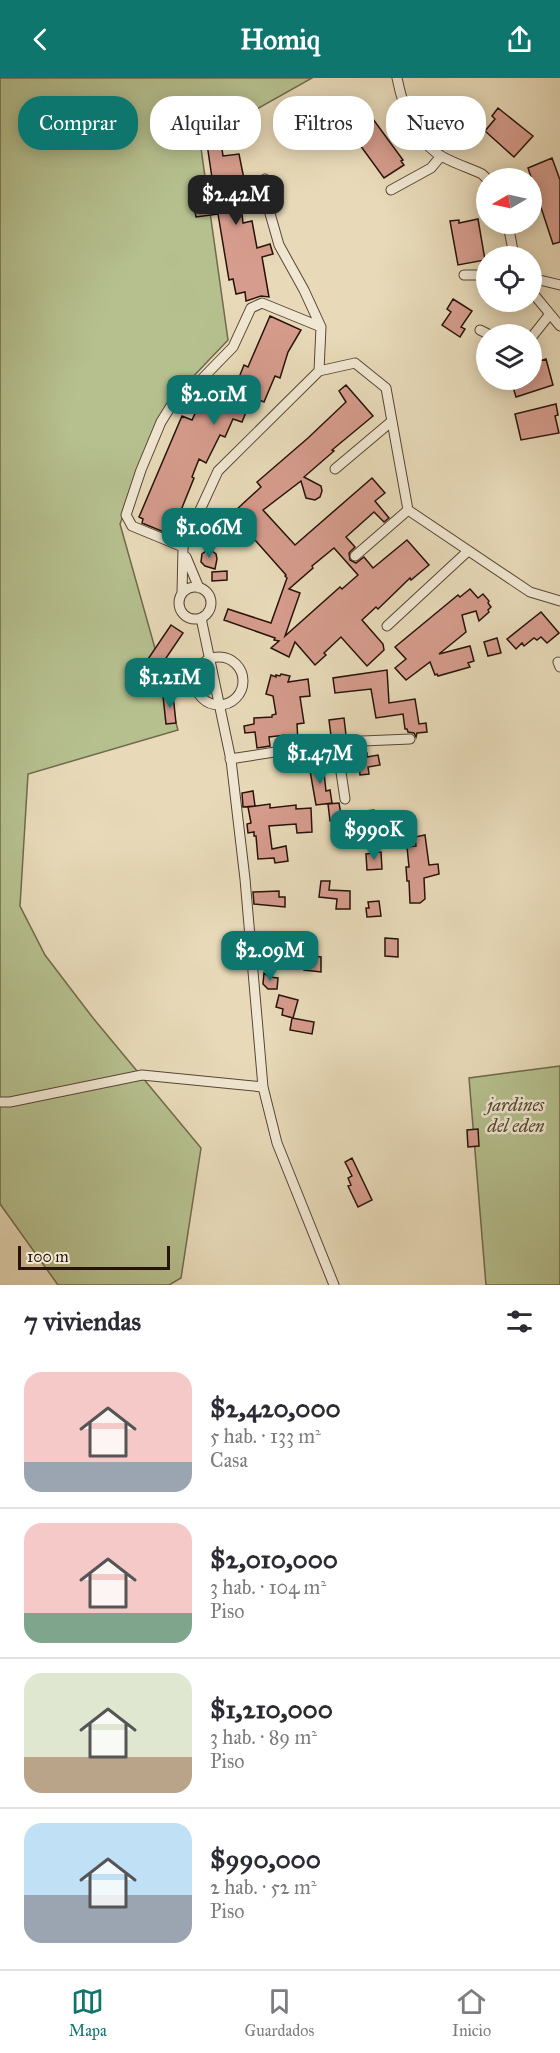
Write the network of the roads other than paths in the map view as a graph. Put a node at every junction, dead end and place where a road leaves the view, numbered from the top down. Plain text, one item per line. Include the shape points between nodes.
1 (397, 78) edge
2 (441, 156) junction
3 (476, 171) edge
4 (265, 179) dead end
5 (392, 190) dead end
6 (464, 275) dead end
7 (476, 275) edge
8 (542, 281) edge
9 (560, 285) edge
10 (542, 305) edge
11 (550, 315) junction
12 (542, 325) edge
13 (560, 326) edge
14 (321, 327) junction
15 (319, 370) junction
16 (392, 421) junction
17 (335, 469) dead end
18 (408, 510) junction
19 (184, 550) junction
20 (468, 551) junction
21 (355, 556) dead end
22 (200, 588) junction
23 (182, 593) junction
24 (560, 602) edge
25 (201, 618) junction
26 (387, 626) dead end
27 (210, 659) junction
28 (219, 705) junction
29 (410, 739) dead end
30 (339, 742) junction
31 (230, 759) junction
32 (345, 799) dead end
33 (263, 1087) junction
34 (0, 1102) edge
35 (334, 1285) edge

1 - 2 street via 416,133
2 - 3 street
2 - 5 street via 431,168
4 - 14 street via 279,245
6 - 7 street
8 - 9 street
10 - 11 street
11 - 12 street
11 - 13 street
14 - 15 street
14 - 19 street via 262,303 251,308 233,348 171,406 161,422 126,514 132,526
15 - 16 street via 355,363 386,388
15 - 19 street via 218,471
16 - 17 street
16 - 18 street
18 - 20 street
18 - 21 street
19 - 22 street
19 - 23 street
20 - 24 street via 530,592
20 - 26 street
22 - 23 street
22 - 25 street via 211,603
23 - 25 street via 179,606 183,615
25 - 27 street
27 - 28 street
27 - 28 street via 197,671 195,686 202,699
27 - 28 street via 231,659 244,681 238,697
28 - 31 street
29 - 30 street
30 - 31 street
30 - 32 street
31 - 33 street
33 - 34 street via 142,1075
33 - 35 street via 277,1143

